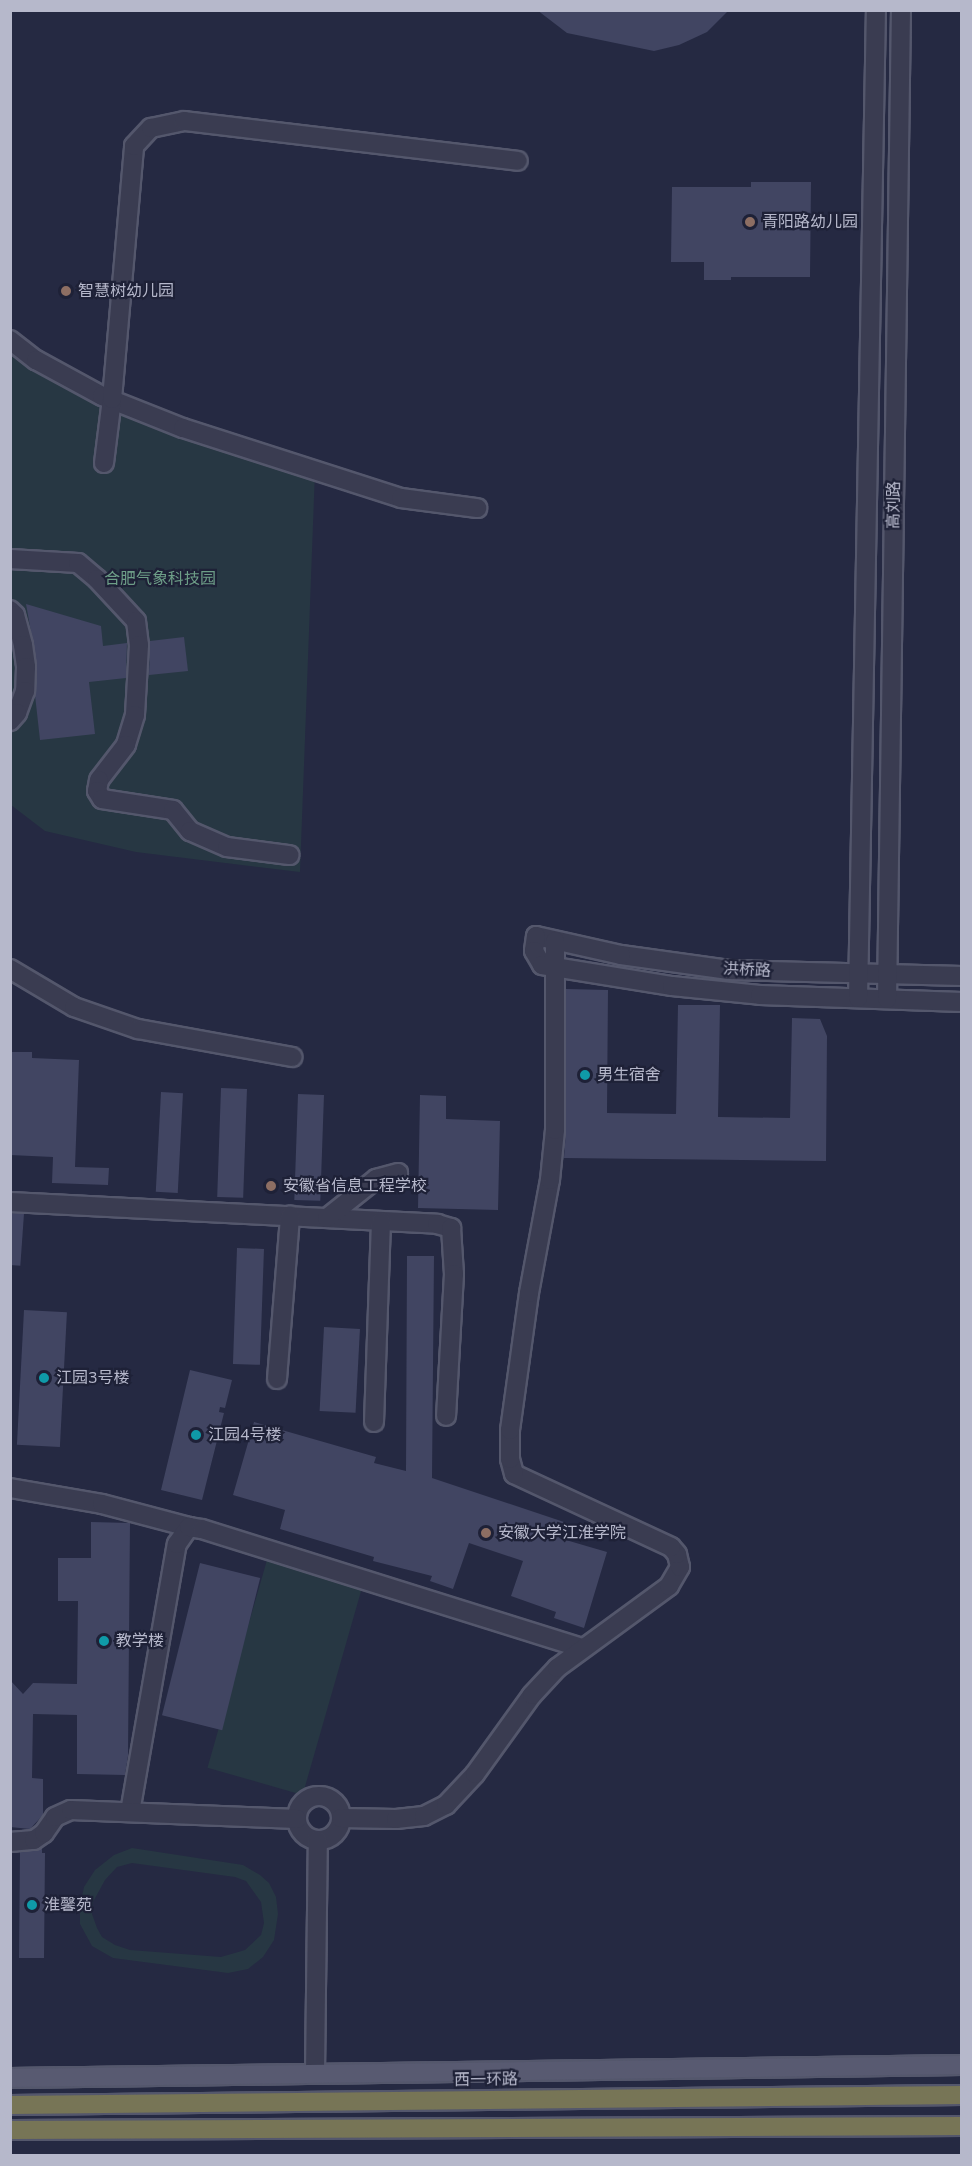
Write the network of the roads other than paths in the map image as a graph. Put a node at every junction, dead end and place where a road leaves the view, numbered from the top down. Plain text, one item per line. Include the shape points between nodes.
1 (876, 10) edge
2 (901, 10) edge
3 (518, 161) dead end
4 (10, 340) edge
5 (112, 399) junction
6 (104, 463) dead end
7 (477, 508) dead end
8 (10, 559) edge
9 (10, 610) edge
10 (10, 721) edge
11 (289, 855) dead end
12 (555, 941) junction
13 (548, 966) junction
14 (10, 969) edge
15 (858, 974) junction
16 (888, 975) junction
17 (962, 976) edge
18 (858, 998) junction
19 (887, 999) junction
20 (962, 1002) edge
21 (292, 1057) dead end
22 (398, 1173) dead end
23 (10, 1202) edge
24 (290, 1216) junction
25 (327, 1218) junction
26 (381, 1221) junction
27 (277, 1379) dead end
28 (446, 1416) dead end
29 (374, 1422) dead end
30 (10, 1488) edge
31 (189, 1527) junction
32 (581, 1648) junction
33 (130, 1812) junction
34 (341, 1818) junction
35 (297, 1819) junction
36 (318, 1840) junction
37 (10, 1842) edge
38 (962, 2065) edge
39 (315, 2073) junction
40 (10, 2078) edge
41 (962, 2095) edge
42 (10, 2105) edge
43 (962, 2126) edge
44 (10, 2130) edge

1 - 15 street, 高刘路
2 - 16 street, 高刘路
3 - 5 street via 184,121 151,128 134,146
4 - 5 street via 36,360
5 - 6 street
5 - 7 street via 183,428 401,498
8 - 11 street via 78,563 136,621 139,645 135,715 126,746 99,780 97,791 102,799 173,810 190,831 227,847
9 - 10 street via 15,615 26,667 25,691
12 - 13 street
12 - 13 street, 洪桥路 via 536,936 534,951
12 - 15 street, 洪桥路 via 729,970
13 - 18 street, 洪桥路 via 738,993
13 - 32 street via 555,1130 510,1430 510,1459 514,1474 671,1547 680,1567 669,1586
14 - 21 street via 74,1007 138,1029
15 - 16 street, 洪桥路
15 - 18 street, 高刘路
16 - 17 street, 洪桥路
16 - 19 street, 高刘路
18 - 19 street, 洪桥路
19 - 20 street, 洪桥路
22 - 25 street via 376,1179
23 - 24 street
24 - 25 street
24 - 27 street
25 - 26 street
26 - 28 street via 451,1228 454,1274
26 - 29 street
30 - 31 street via 102,1504
31 - 32 street
31 - 33 street via 177,1544
32 - 34 street via 532,1695 475,1774 446,1805 424,1816
33 - 35 street
33 - 37 street via 71,1810 55,1817 34,1840
34 - 35 street via 338,1806 319,1796 306,1800
34 - 36 street via 335,1834
35 - 36 street via 302,1832
36 - 39 street
38 - 39 main road
39 - 40 main road
41 - 42 highway, 西一环路
43 - 44 highway

